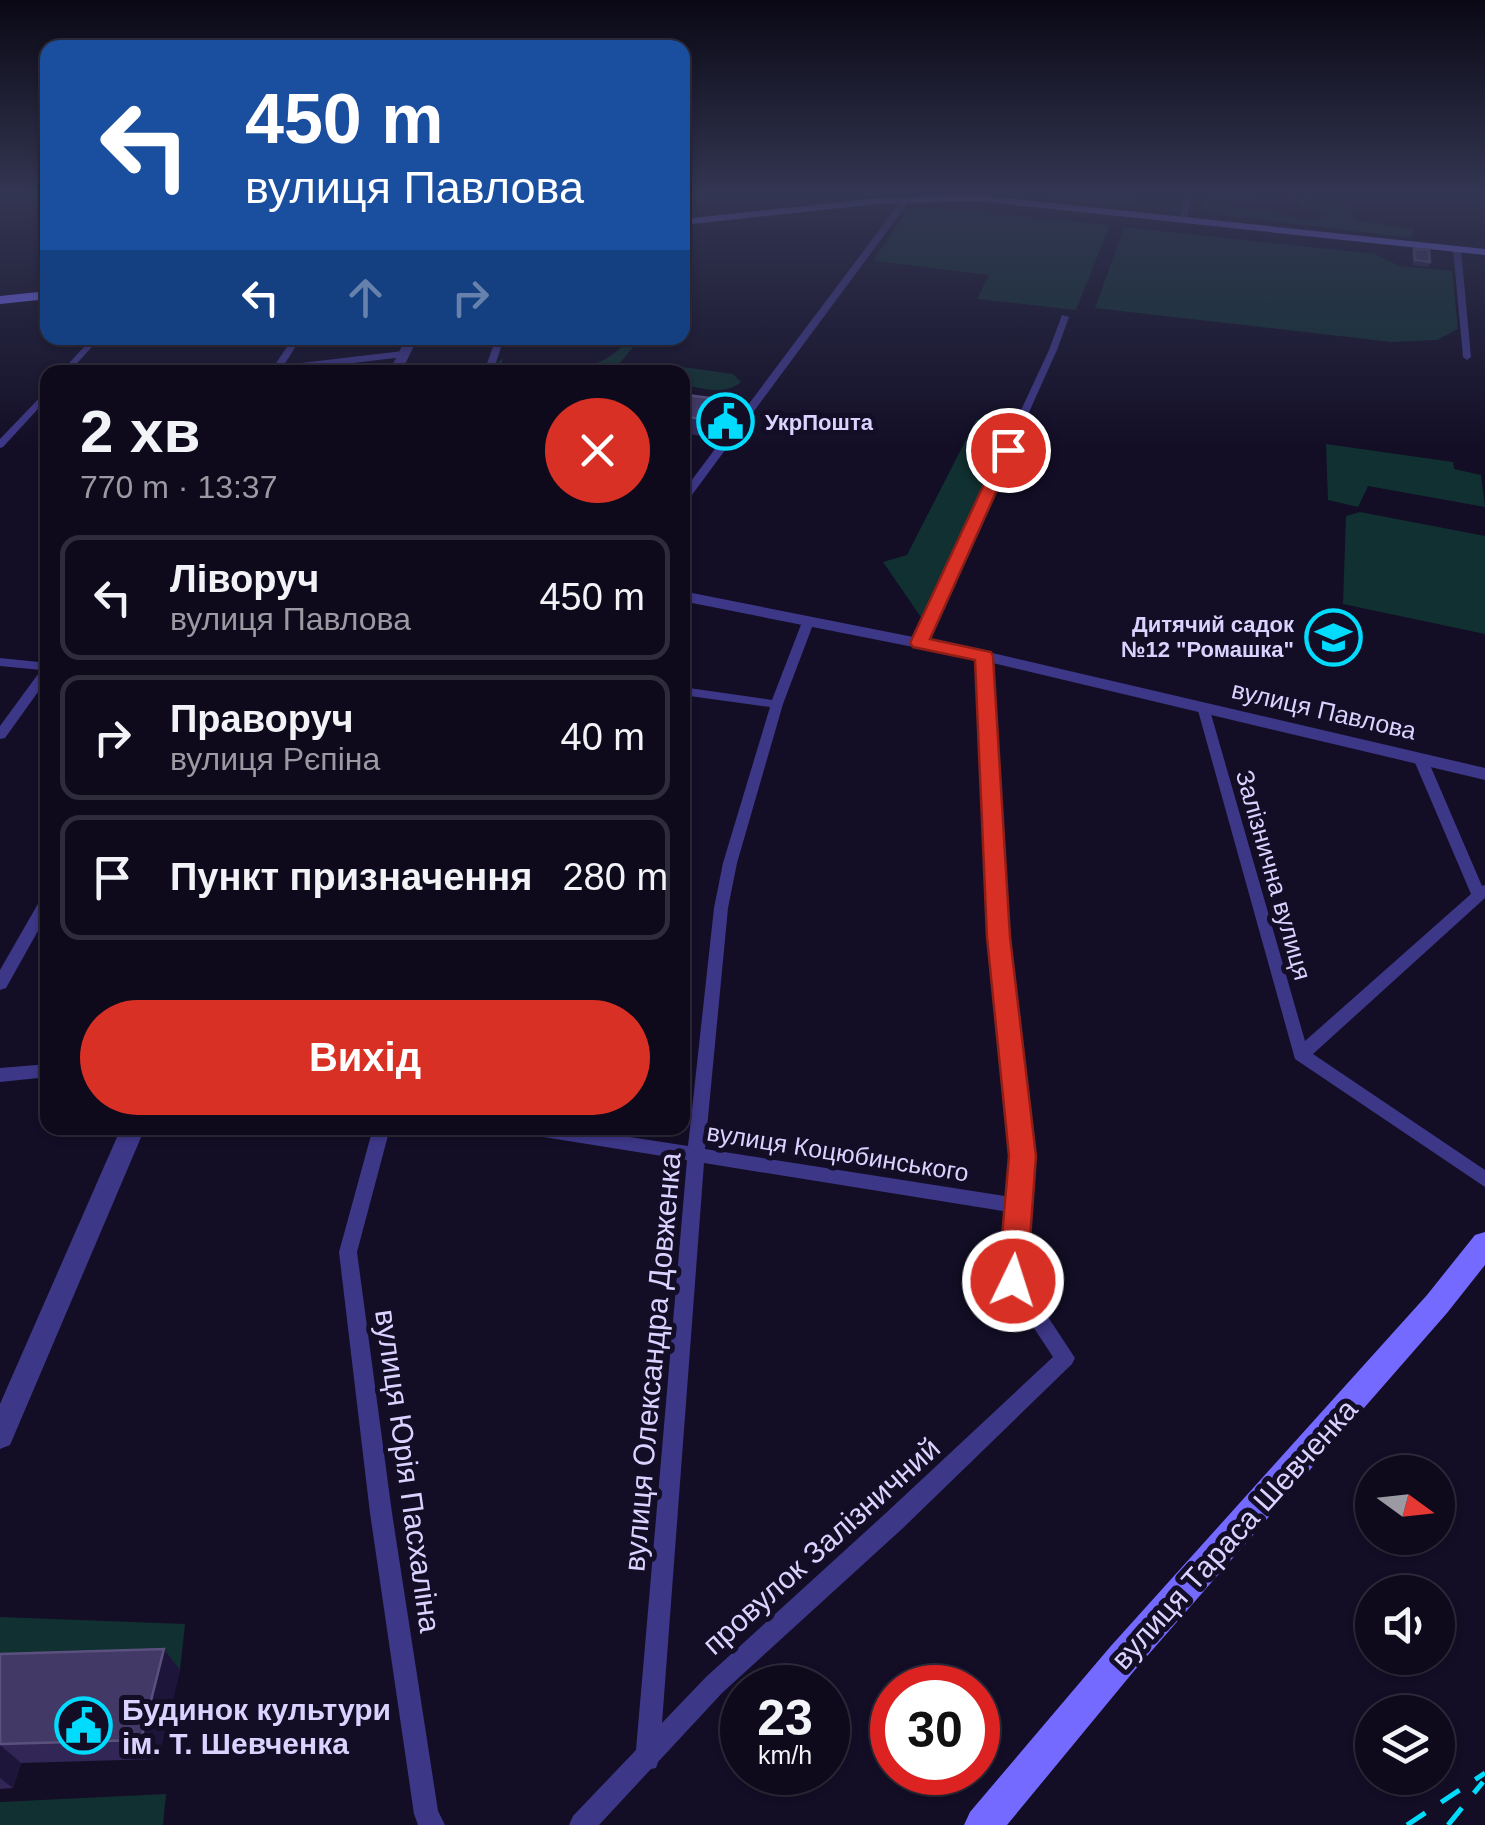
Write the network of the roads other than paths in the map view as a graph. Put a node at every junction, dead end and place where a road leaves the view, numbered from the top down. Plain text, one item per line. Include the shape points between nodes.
1 (848, 278) edge
2 (1460, 278) edge
3 (40, 296) edge
4 (0, 300) edge
5 (1065, 317) dead end
6 (90, 345) edge
7 (408, 345) edge
8 (403, 354) junction
9 (1467, 358) dead end
10 (71, 365) edge
11 (321, 365) edge
12 (398, 365) edge
13 (40, 402) edge
14 (0, 445) edge
15 (690, 490) edge
16 (690, 598) edge
17 (808, 622) junction
18 (920, 643) junction
19 (984, 656) junction
20 (0, 662) edge
21 (40, 667) edge
22 (40, 679) edge
23 (690, 691) edge
24 (777, 704) junction
25 (1204, 707) junction
26 (0, 735) edge
27 (1420, 758) junction
28 (1485, 774) edge
29 (1482, 893) edge
30 (40, 913) edge
31 (0, 984) edge
32 (1301, 1055) junction
33 (40, 1071) edge
34 (0, 1075) edge
35 (130, 1135) edge
36 (380, 1135) edge
37 (575, 1135) edge
38 (696, 1154) junction
39 (1485, 1180) edge
40 (1018, 1206) junction
41 (1485, 1244) edge
42 (0, 1436) edge
43 (647, 1760) junction
44 (432, 1825) edge
45 (582, 1825) edge
46 (982, 1825) edge

1 - 15 street
2 - 9 street
3 - 4 main road
5 - 18 street
6 - 10 street
7 - 8 street
8 - 11 street
8 - 12 street
13 - 14 street
16 - 17 street, вулиця Павлова
17 - 18 street, вулиця Павлова
17 - 24 street, вулиця Олександра Довженка
18 - 19 street, вулиця Павлова
19 - 25 street, вулиця Павлова
19 - 40 street via 999,937 1022,1156
20 - 21 street
22 - 26 street
23 - 24 street
24 - 38 street, вулиця Олександра Довженка via 730,863
25 - 27 street, вулиця Павлова
25 - 32 street, Залізнична вулиця
27 - 28 street, вулиця Павлова
27 - 29 street
29 - 32 street
30 - 31 street
32 - 39 street
33 - 34 street
35 - 42 street
36 - 44 street, вулиця Юрія Пасхаліна via 348,1252 381,1513
37 - 38 street, вулиця Коцюбинського
38 - 40 street, вулиця Коцюбинського
38 - 43 street, вулиця Олександра Довженка
40 - 43 street, провулок Залізничний via 1013,1281 1064,1358 714,1684
41 - 46 main road, вулиця Тараса Шевченка
43 - 45 street, провулок Залізничний

